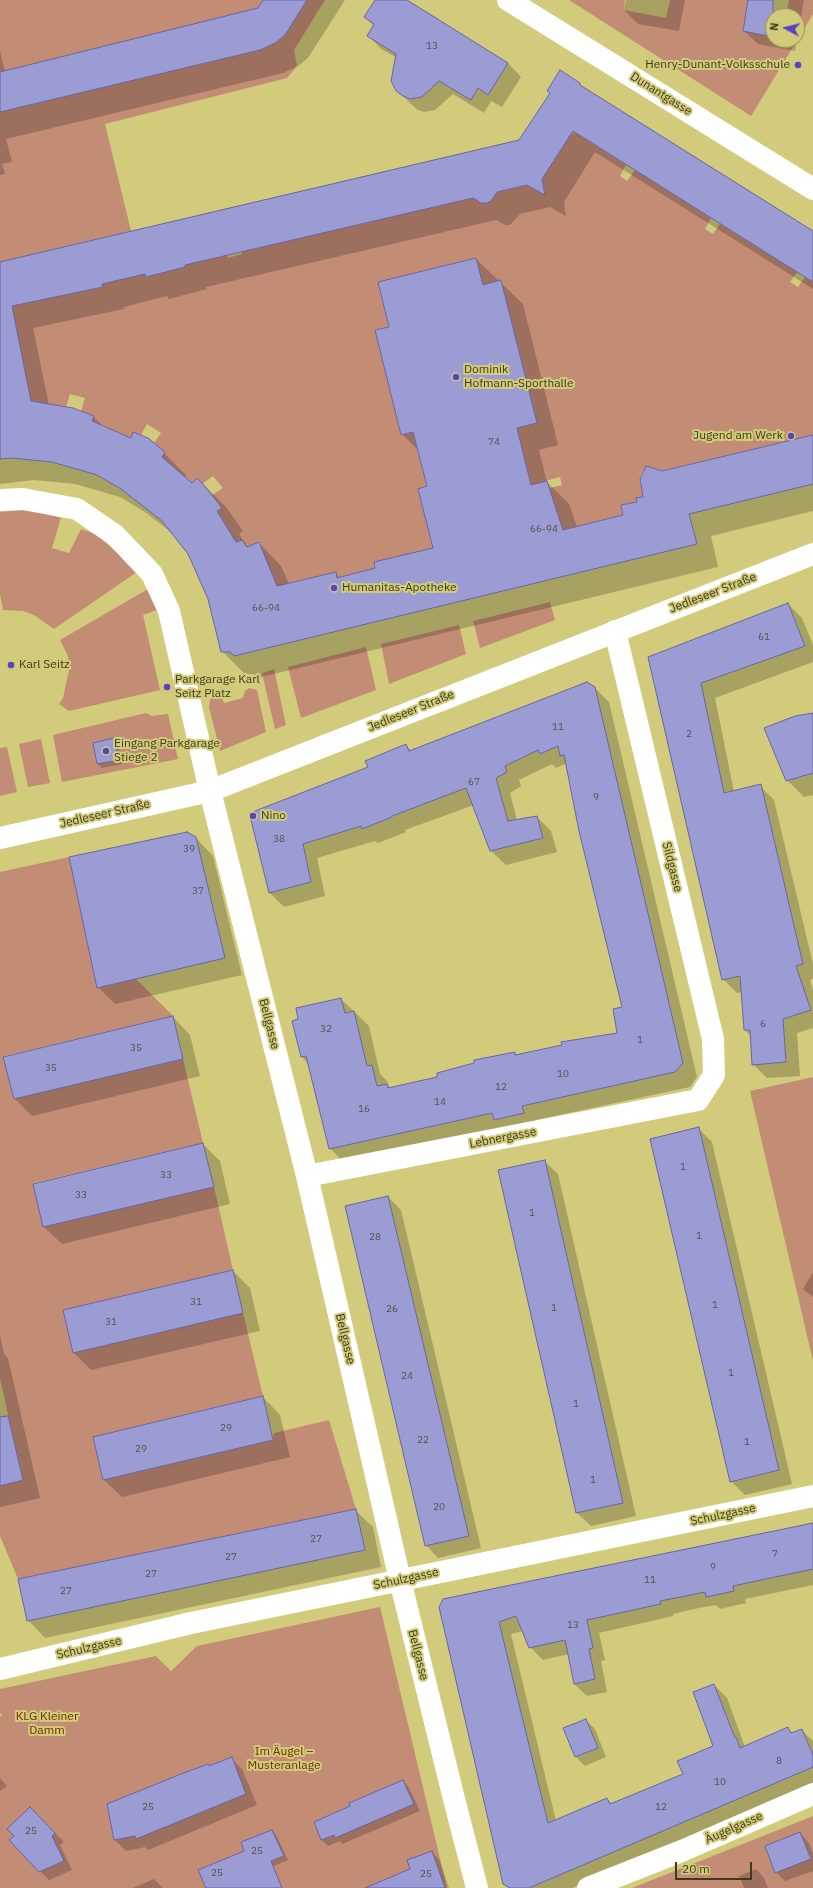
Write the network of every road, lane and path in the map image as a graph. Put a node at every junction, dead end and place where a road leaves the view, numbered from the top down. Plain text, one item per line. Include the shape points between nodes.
1 (508, 0) edge
2 (813, 188) edge
3 (0, 500) edge
4 (813, 554) edge
5 (615, 630) junction
6 (210, 791) junction
7 (0, 838) edge
8 (698, 1100) joint
9 (307, 1176) junction
10 (813, 1496) edge
11 (400, 1580) junction
12 (0, 1669) edge
13 (813, 1794) edge
14 (478, 1888) edge
15 (588, 1888) edge

1 - 2 street, Dunantgasse
3 - 6 street, Bellgasse via 23,499 77,509 116,535 152,574 169,611
4 - 5 street, Jedleseer Straße
5 - 6 street, Jedleseer Straße
5 - 8 street, Sildgasse via 713,1040 714,1075
6 - 7 street, Jedleseer Straße
6 - 9 street, Bellgasse
8 - 9 street, Lebnergasse
9 - 11 street, Bellgasse
10 - 11 street, Schulzgasse
11 - 12 street, Schulzgasse via 191,1623
11 - 14 street, Bellgasse
13 - 15 street, Äugelgasse

